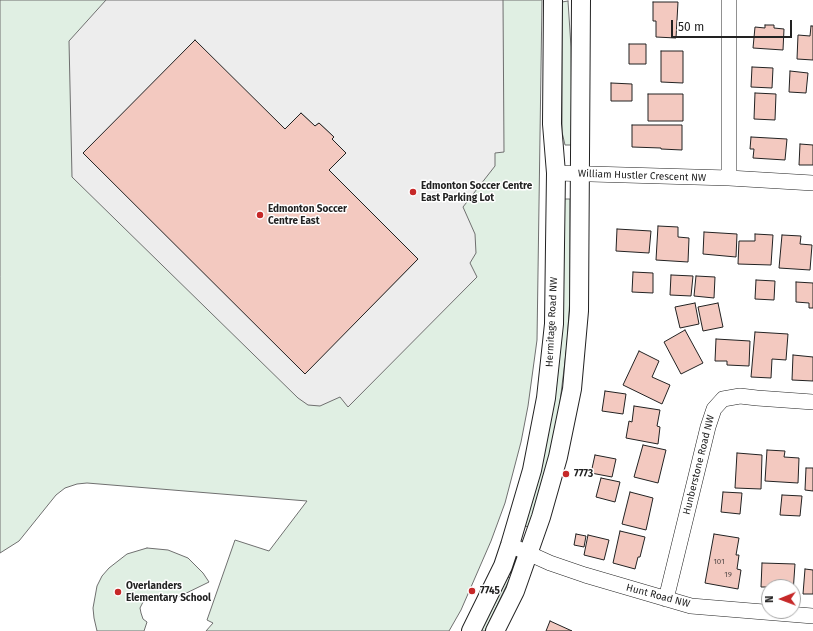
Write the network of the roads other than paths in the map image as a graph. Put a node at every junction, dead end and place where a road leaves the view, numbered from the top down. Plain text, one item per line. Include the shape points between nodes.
1 (553, 0) edge
2 (581, 0) edge
3 (729, 0) edge
4 (556, 173) junction
5 (580, 174) junction
6 (728, 178) junction
7 (813, 183) edge
8 (813, 402) edge
9 (510, 545) junction
10 (528, 553) junction
11 (666, 599) junction
12 (813, 616) edge
13 (471, 631) edge
14 (495, 631) edge

1 - 4 street, Hermitage Road NW via 552,124
2 - 5 street
3 - 6 street
4 - 5 street, William Hustler Crescent NW
4 - 9 street, Hermitage Road NW via 554,324 550,368 532,470
5 - 6 street, William Hustler Crescent NW
5 - 10 street via 579,311 572,389 552,480
6 - 7 street, William Hustler Crescent NW
8 - 11 street, Hunberstone Road NW via 740,396 723,399 714,409
9 - 10 street, Hunt Road NW
9 - 13 street, Hermitage Road NW via 503,566
10 - 11 street, Hunt Road NW via 585,575
10 - 14 street via 515,590
11 - 12 street, Hunt Road NW via 691,606

